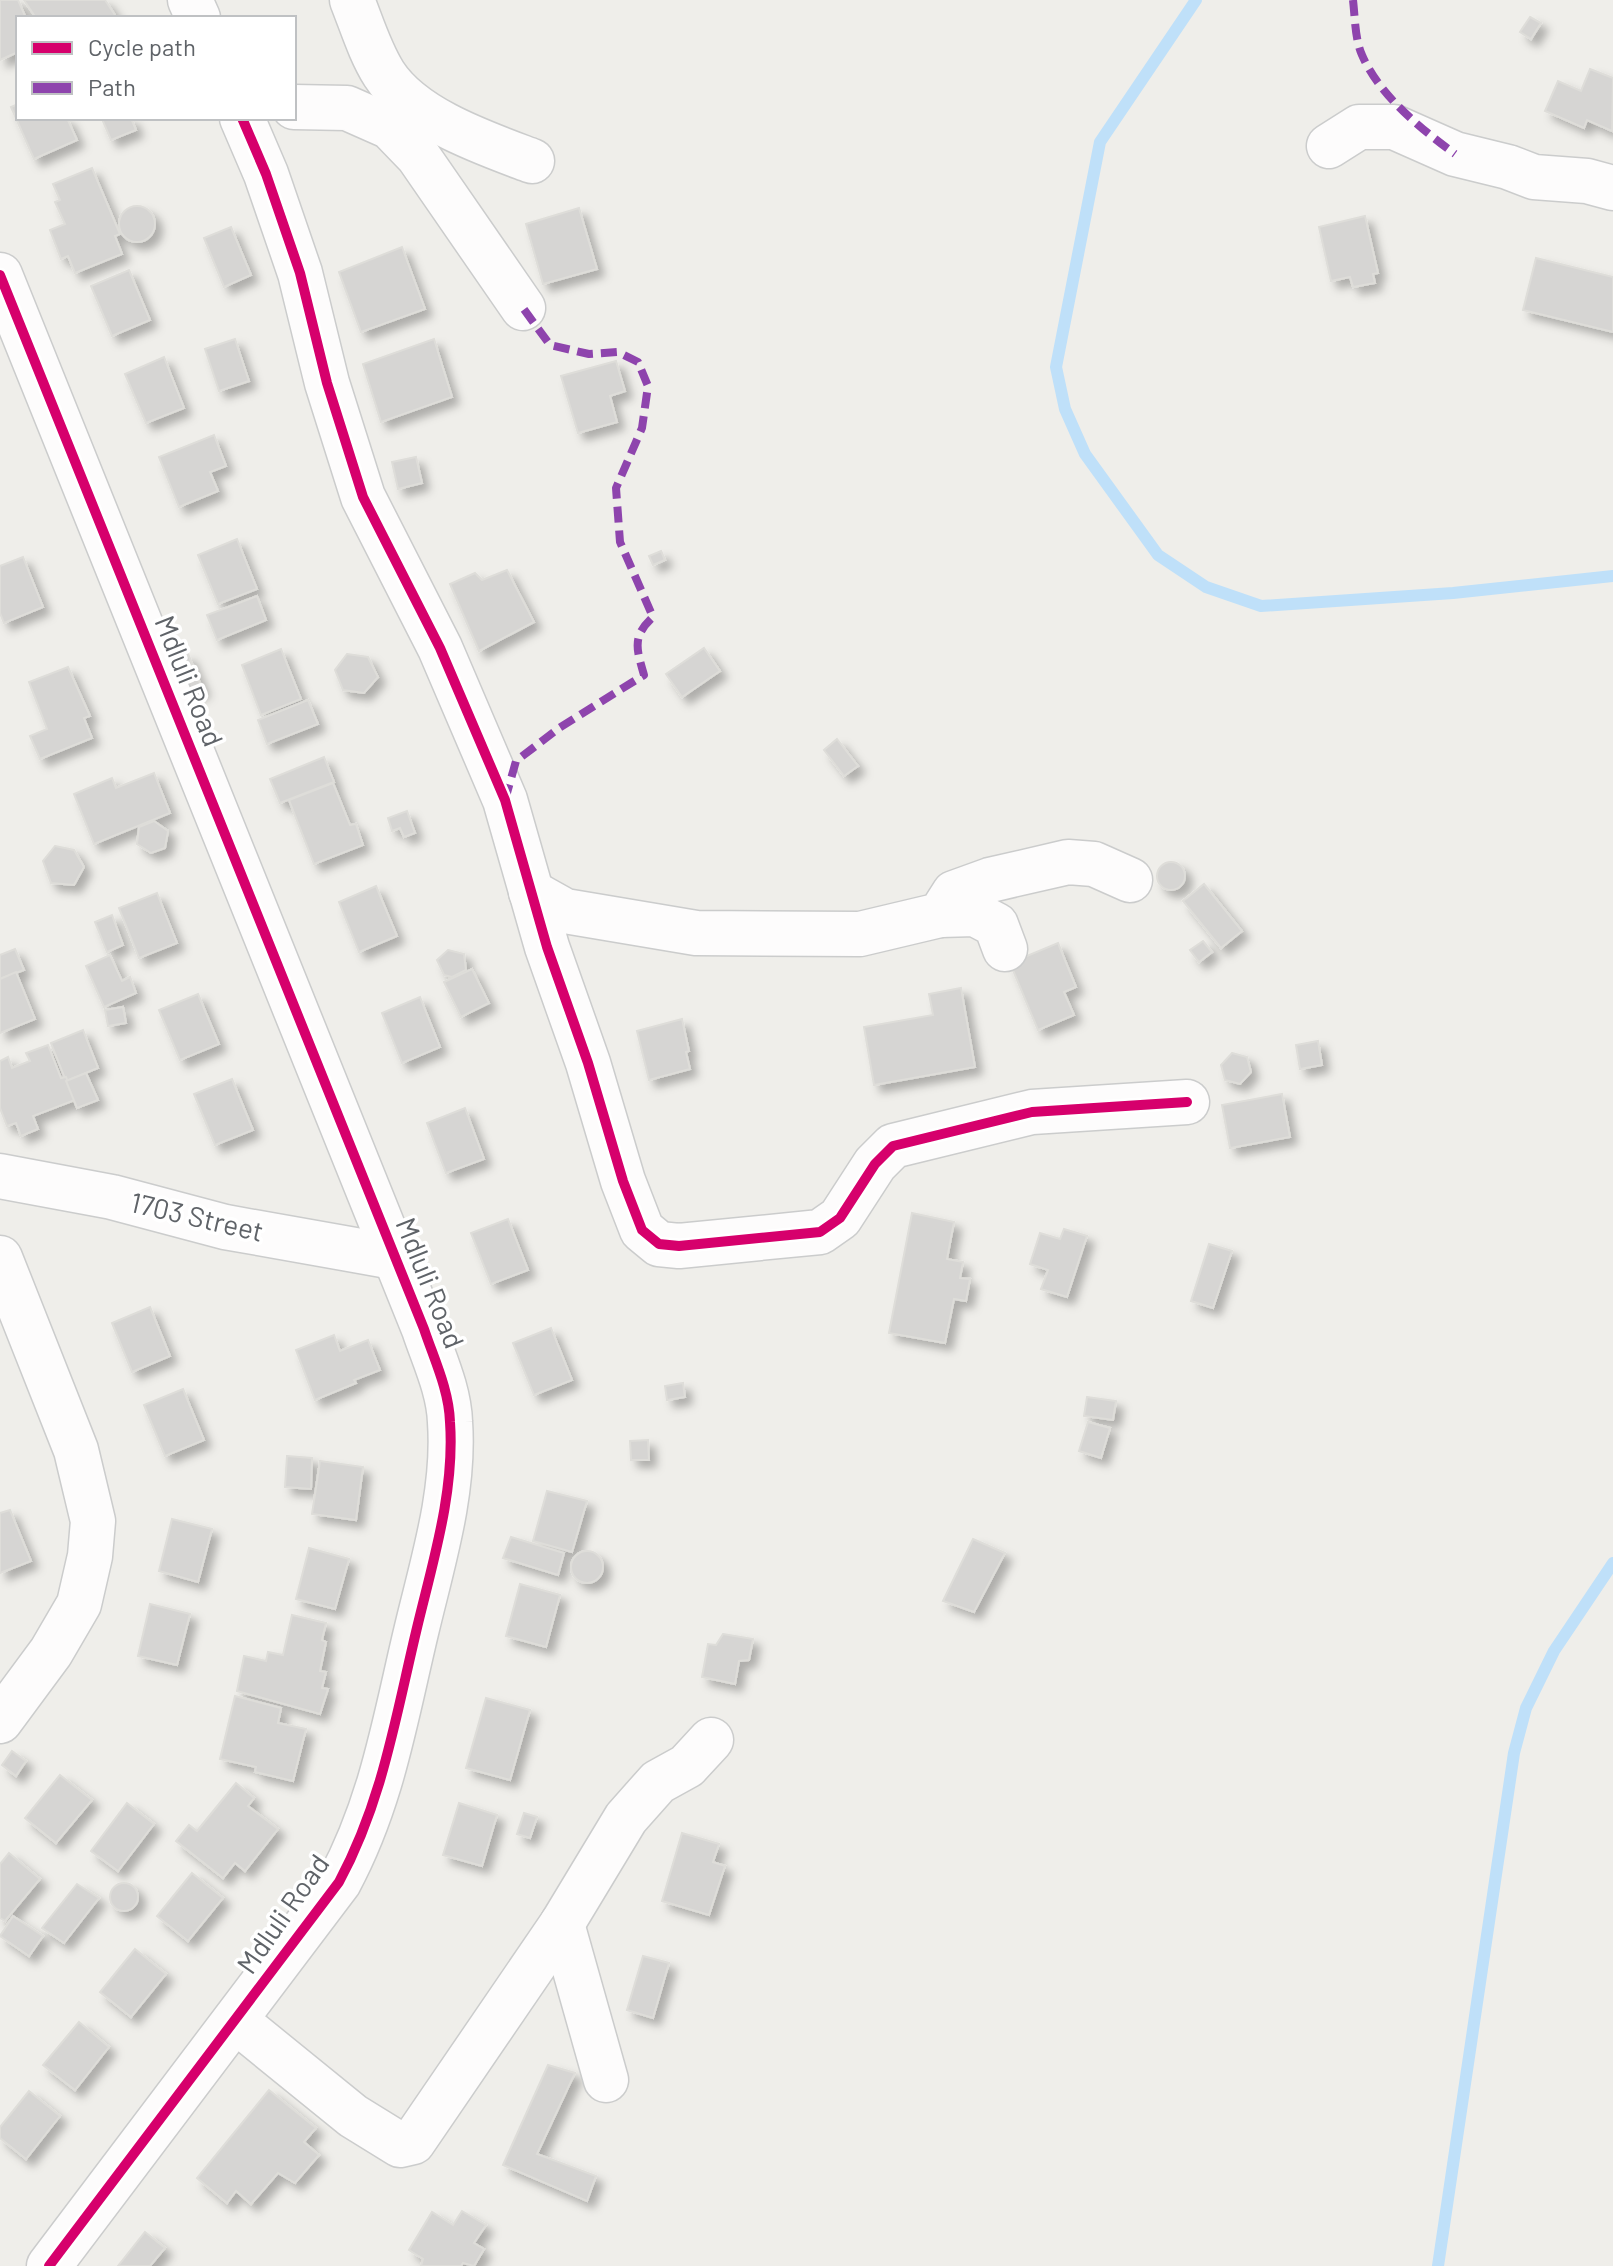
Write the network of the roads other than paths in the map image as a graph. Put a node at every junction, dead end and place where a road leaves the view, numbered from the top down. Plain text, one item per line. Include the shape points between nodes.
1 (352, 0) edge
2 (296, 107) edge
3 (243, 120) edge
4 (1329, 146) dead end
5 (532, 161) dead end
6 (1613, 188) edge
7 (0, 275) edge
8 (523, 308) dead end
9 (1130, 880) dead end
10 (531, 892) junction
11 (940, 915) junction
12 (1005, 949) dead end
13 (1187, 1102) dead end
14 (0, 1176) edge
15 (394, 1257) junction
16 (0, 1258) edge
17 (0, 1721) edge
18 (711, 1740) dead end
19 (562, 1924) junction
20 (236, 2021) junction
21 (606, 2080) dead end
22 (49, 2266) edge

1 - 5 street via 385,75 399,92 458,130
2 - 8 street via 347,108 390,127 418,156
3 - 10 street via 300,273 363,497 440,648 505,800
4 - 6 street via 1359,127 1394,127 1455,154 1534,177
7 - 15 street, Mdluli Road
9 - 11 street via 1094,864 1068,862 954,893
10 - 11 street via 565,911 696,933 860,934
10 - 13 street via 623,1181 642,1230 659,1244 820,1232 840,1218 893,1146 1032,1112
11 - 12 street via 975,914 996,925
14 - 15 street, 1703 Street via 112,1197 225,1227
15 - 20 street, Mdluli Road via 442,1379 451,1420 445,1509 387,1756 359,1844 339,1882
16 - 17 street via 76,1450 93,1521 79,1604
18 - 19 street via 687,1766 658,1782 626,1818
19 - 20 street via 413,2142 400,2145 353,2116
19 - 21 street
20 - 22 street, Mdluli Road

